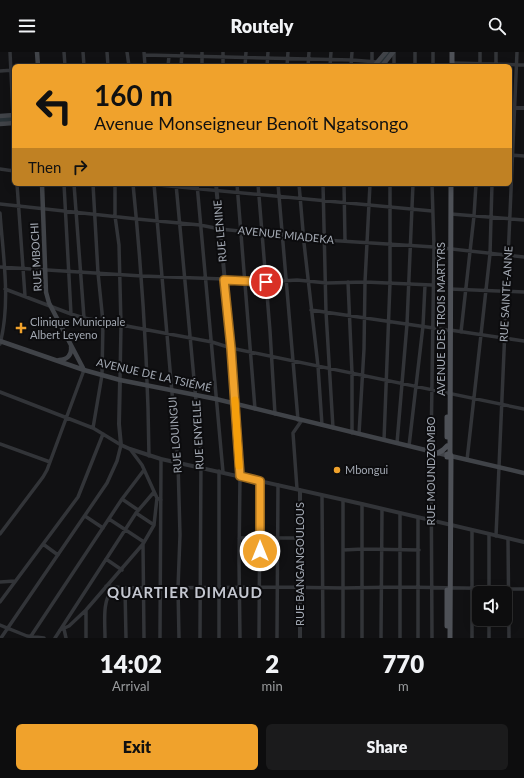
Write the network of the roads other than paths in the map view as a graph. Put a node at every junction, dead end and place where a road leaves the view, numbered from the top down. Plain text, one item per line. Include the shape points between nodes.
1 (10, 52) edge
2 (38, 52) edge
3 (64, 52) edge
4 (83, 52) edge
5 (107, 52) edge
6 (127, 52) edge
7 (223, 52) edge
8 (246, 52) edge
9 (268, 52) edge
10 (288, 52) edge
11 (309, 52) edge
12 (331, 52) edge
13 (352, 52) edge
14 (372, 52) edge
15 (386, 52) edge
16 (394, 52) edge
17 (415, 52) edge
18 (433, 52) edge
19 (450, 52) edge
20 (480, 52) edge
21 (496, 52) edge
22 (517, 52) edge
23 (144, 53) edge
24 (182, 54) edge
25 (202, 54) edge
26 (169, 56) junction
27 (223, 57) junction
28 (246, 57) junction
29 (268, 59) junction
30 (288, 59) junction
31 (308, 59) junction
32 (331, 60) junction
33 (352, 60) junction
34 (375, 63) edge
35 (38, 64) edge
36 (65, 64) edge
37 (84, 64) edge
38 (108, 64) edge
39 (129, 64) edge
40 (145, 64) edge
41 (168, 64) edge
42 (181, 64) edge
43 (223, 64) edge
44 (245, 64) edge
45 (267, 64) edge
46 (287, 64) edge
47 (308, 64) edge
48 (330, 64) edge
49 (351, 64) edge
50 (384, 64) edge
51 (394, 64) edge
52 (415, 64) edge
53 (433, 64) edge
54 (451, 64) edge
55 (480, 64) edge
56 (496, 64) edge
57 (524, 65) edge
58 (512, 66) edge
59 (516, 66) junction
60 (12, 70) edge
61 (0, 71) edge
62 (512, 108) edge
63 (524, 108) edge
64 (12, 115) edge
65 (0, 116) edge
66 (12, 123) edge
67 (0, 124) edge
68 (512, 155) edge
69 (524, 156) edge
70 (0, 170) edge
71 (12, 171) edge
72 (17, 186) edge
73 (42, 186) edge
74 (64, 186) edge
75 (74, 186) edge
76 (93, 186) edge
77 (115, 186) edge
78 (133, 186) edge
79 (154, 186) edge
80 (176, 186) edge
81 (197, 186) edge
82 (216, 186) edge
83 (238, 186) edge
84 (258, 186) edge
85 (278, 186) edge
86 (299, 186) edge
87 (323, 186) edge
88 (344, 186) edge
89 (370, 186) edge
90 (390, 186) edge
91 (413, 186) edge
92 (432, 186) edge
93 (450, 186) edge
94 (450, 186) edge
95 (476, 186) edge
96 (492, 186) edge
97 (511, 186) edge
98 (217, 191) junction
99 (238, 193) junction
100 (258, 195) junction
101 (279, 196) junction
102 (300, 199) junction
103 (323, 201) junction
104 (344, 203) junction
105 (0, 204) edge
106 (369, 205) junction
107 (19, 207) junction
108 (390, 207) junction
109 (43, 209) junction
110 (412, 210) junction
111 (432, 211) junction
112 (65, 212) junction
113 (76, 212) junction
114 (0, 213) edge
115 (451, 214) junction
116 (94, 215) junction
117 (115, 216) junction
118 (474, 216) junction
119 (492, 218) junction
120 (137, 219) junction
121 (510, 219) junction
122 (524, 220) edge
123 (157, 221) junction
124 (180, 223) junction
125 (200, 225) junction
126 (220, 229) junction
127 (240, 231) junction
128 (262, 233) junction
129 (282, 235) junction
130 (304, 238) junction
131 (325, 240) junction
132 (345, 241) junction
133 (367, 244) junction
134 (389, 245) junction
135 (410, 246) junction
136 (434, 247) junction
137 (449, 250) junction
138 (470, 252) junction
139 (490, 254) junction
140 (508, 256) junction
141 (524, 257) edge
142 (0, 267) edge
143 (5, 268) junction
144 (24, 269) junction
145 (45, 271) junction
146 (68, 272) junction
147 (80, 272) junction
148 (98, 273) junction
149 (120, 274) junction
150 (142, 276) junction
151 (162, 276) junction
152 (185, 278) junction
153 (204, 278) junction
154 (224, 280) junction
155 (287, 280) junction
156 (245, 281) junction
157 (309, 281) junction
158 (266, 282) junction
159 (348, 282) junction
160 (365, 282) junction
161 (327, 283) junction
162 (390, 283) junction
163 (408, 284) junction
164 (425, 285) junction
165 (432, 285) junction
166 (5, 289) junction
167 (450, 289) junction
168 (466, 289) junction
169 (486, 290) junction
170 (506, 291) junction
171 (524, 292) edge
172 (25, 296) junction
173 (51, 306) junction
174 (311, 310) junction
175 (326, 312) junction
176 (71, 314) junction
177 (349, 315) junction
178 (365, 317) junction
179 (84, 318) junction
180 (388, 321) junction
181 (103, 322) junction
182 (407, 324) junction
183 (121, 325) junction
184 (422, 326) junction
185 (144, 328) junction
186 (432, 328) junction
187 (449, 330) junction
188 (461, 332) junction
189 (167, 333) junction
190 (481, 335) junction
191 (190, 338) junction
192 (504, 338) junction
193 (524, 341) edge
194 (0, 342) edge
195 (212, 342) junction
196 (71, 343) junction
197 (231, 348) junction
198 (251, 352) junction
199 (272, 356) junction
200 (56, 360) junction
201 (294, 361) junction
202 (318, 366) junction
203 (84, 369) junction
204 (330, 369) junction
205 (352, 372) junction
206 (102, 375) junction
207 (363, 375) junction
208 (120, 380) junction
209 (386, 381) junction
210 (402, 384) junction
211 (147, 385) junction
212 (416, 387) junction
213 (171, 390) junction
214 (433, 390) junction
215 (0, 392) edge
216 (449, 394) junction
217 (196, 396) junction
218 (216, 399) junction
219 (474, 399) junction
220 (501, 404) junction
221 (235, 405) junction
222 (524, 409) edge
223 (255, 410) junction
224 (276, 414) junction
225 (66, 417) junction
226 (300, 420) junction
227 (322, 425) junction
228 (93, 428) junction
229 (333, 428) junction
230 (352, 433) junction
231 (103, 434) junction
232 (359, 434) junction
233 (384, 440) junction
234 (397, 443) junction
235 (0, 444) edge
236 (121, 445) junction
237 (409, 446) junction
238 (447, 446) junction
239 (130, 449) junction
240 (431, 451) junction
241 (438, 453) junction
242 (449, 455) junction
243 (149, 456) junction
244 (161, 459) junction
245 (467, 460) junction
246 (50, 462) junction
247 (178, 462) junction
248 (201, 467) junction
249 (499, 467) junction
250 (144, 470) junction
251 (221, 472) junction
252 (524, 473) edge
253 (240, 476) junction
254 (260, 481) junction
255 (278, 485) junction
256 (298, 490) junction
257 (154, 492) junction
258 (322, 495) junction
259 (157, 498) junction
260 (122, 499) junction
261 (162, 500) junction
262 (343, 500) junction
263 (362, 504) junction
264 (382, 509) junction
265 (137, 512) junction
266 (400, 513) junction
267 (85, 516) junction
268 (418, 518) junction
269 (109, 519) junction
270 (431, 521) junction
271 (154, 524) junction
272 (449, 525) junction
273 (103, 528) junction
274 (126, 530) junction
275 (472, 530) junction
276 (0, 534) edge
277 (489, 534) junction
278 (496, 536) junction
279 (239, 538) junction
280 (260, 538) junction
281 (278, 538) junction
282 (299, 538) junction
283 (508, 539) junction
284 (524, 542) edge
285 (143, 543) junction
286 (43, 544) junction
287 (363, 549) junction
288 (343, 550) junction
289 (381, 550) junction
290 (400, 550) junction
291 (418, 550) junction
292 (58, 555) junction
293 (106, 559) junction
294 (122, 570) junction
295 (15, 581) junction
296 (0, 582) edge
297 (106, 586) junction
298 (278, 586) junction
299 (472, 586) edge
300 (489, 586) edge
301 (508, 586) edge
302 (113, 587) junction
303 (144, 587) junction
304 (160, 587) junction
305 (239, 587) junction
306 (260, 587) junction
307 (300, 587) junction
308 (400, 587) junction
309 (124, 588) junction
310 (178, 588) junction
311 (200, 588) junction
312 (218, 588) junction
313 (323, 588) junction
314 (343, 588) junction
315 (363, 588) junction
316 (381, 588) junction
317 (418, 588) junction
318 (431, 588) junction
319 (448, 588) junction
320 (472, 589) edge
321 (512, 589) edge
322 (524, 589) edge
323 (0, 602) edge
324 (86, 610) junction
325 (0, 625) edge
326 (472, 626) edge
327 (489, 626) edge
328 (509, 626) edge
329 (7, 628) junction
330 (62, 629) junction
331 (28, 636) edge
332 (1, 638) edge
333 (44, 638) edge
334 (55, 638) edge
335 (66, 638) edge
336 (86, 638) edge
337 (105, 638) edge
338 (126, 638) edge
339 (144, 638) edge
340 (160, 638) edge
341 (179, 638) edge
342 (200, 638) edge
343 (219, 638) edge
344 (240, 638) edge
345 (259, 638) edge
346 (277, 638) edge
347 (300, 638) edge
348 (323, 638) edge
349 (343, 638) edge
350 (362, 638) edge
351 (381, 638) edge
352 (400, 638) edge
353 (418, 638) edge
354 (432, 638) edge
355 (447, 638) edge
356 (450, 638) edge
357 (472, 638) edge
358 (489, 638) edge
359 (509, 638) edge

1 - 60 street
2 - 35 main road
3 - 36 street
4 - 37 street
5 - 38 street
6 - 39 street
7 - 27 street
8 - 28 street
9 - 29 street
10 - 30 street
11 - 31 street
12 - 32 street
13 - 33 street
14 - 34 street
15 - 34 main road
16 - 50 main road
16 - 51 street
17 - 52 street
18 - 53 street
19 - 54 main road
20 - 55 street
21 - 56 street
22 - 59 street, RUE SAINTE-ANNE
23 - 26 street
23 - 40 street
24 - 25 street
24 - 26 street
24 - 42 street
25 - 27 street
26 - 41 street
27 - 28 street
27 - 43 street
28 - 29 street
28 - 44 street
29 - 30 street
29 - 45 street
30 - 31 street
30 - 46 street
31 - 32 street
31 - 47 street
32 - 33 street
32 - 48 street
33 - 34 street
33 - 49 street
57 - 59 street
58 - 59 street
59 - 62 street, RUE SAINTE-ANNE
60 - 61 street
62 - 63 street
64 - 65 main road
66 - 67 main road
68 - 69 street
70 - 71 street
72 - 107 street
73 - 109 main road, RUE MBOCHI
74 - 112 street
75 - 113 street
76 - 116 street
77 - 117 street
78 - 120 street
79 - 123 street, RUE LOUINGUI
80 - 124 street, RUE ENYELLE
81 - 98 street
81 - 125 street
82 - 98 street, RUE LENINE
83 - 99 street
84 - 100 street
85 - 101 street
86 - 102 street
87 - 103 street
88 - 104 street
89 - 106 street
90 - 108 street
91 - 110 street
92 - 111 street, RUE MOUNDZOMBO
93 - 115 main road, AVENUE DES TROIS MARTYRS
94 - 137 main road, AVENUE DES TROIS MARTYRS
95 - 118 street
96 - 119 street
97 - 121 street, RUE SAINTE-ANNE
98 - 99 street
98 - 126 street, RUE LENINE
99 - 100 street
99 - 127 street
100 - 101 street
100 - 128 street
101 - 102 street
101 - 129 street
102 - 103 street
102 - 130 street
103 - 104 street
103 - 131 street
104 - 106 street
104 - 132 street
105 - 107 street, AVENUE MIADEKA
106 - 108 street
106 - 133 street
107 - 109 street, AVENUE MIADEKA
107 - 144 street
108 - 110 street
108 - 134 street
109 - 112 street, AVENUE MIADEKA
109 - 145 main road, RUE MBOCHI
110 - 111 street
110 - 135 street
111 - 136 street, RUE MOUNDZOMBO
112 - 113 street, AVENUE MIADEKA
112 - 146 street
113 - 116 street, AVENUE MIADEKA
113 - 147 street
114 - 143 street
115 - 118 street
115 - 137 main road, AVENUE DES TROIS MARTYRS
116 - 117 street, AVENUE MIADEKA
116 - 148 street
117 - 120 street, AVENUE MIADEKA
117 - 149 street
118 - 119 street
118 - 138 street
119 - 121 street
119 - 139 street
120 - 123 street, AVENUE MIADEKA
120 - 150 street
121 - 122 street
121 - 140 street, RUE SAINTE-ANNE
123 - 124 street, AVENUE MIADEKA
123 - 151 street, RUE LOUINGUI
124 - 125 street, AVENUE MIADEKA
124 - 152 street, RUE ENYELLE
125 - 126 street, AVENUE MIADEKA
125 - 153 street
126 - 127 street, AVENUE MIADEKA
126 - 154 street, RUE LENINE
127 - 128 street, AVENUE MIADEKA
127 - 156 street
128 - 129 street, AVENUE MIADEKA
128 - 158 street
129 - 130 street, AVENUE MIADEKA
129 - 155 street
130 - 131 street, AVENUE MIADEKA
130 - 157 street
131 - 132 street, AVENUE MIADEKA
131 - 161 street
132 - 133 street, AVENUE MIADEKA
133 - 134 street, AVENUE MIADEKA
133 - 160 street
134 - 135 street, AVENUE MIADEKA
134 - 162 street
135 - 136 street, AVENUE MIADEKA
135 - 163 street
136 - 137 street, AVENUE MIADEKA
136 - 165 street, RUE MOUNDZOMBO
137 - 138 street, AVENUE MIADEKA
137 - 167 main road, AVENUE DES TROIS MARTYRS
137 - 187 main road, AVENUE DES TROIS MARTYRS
138 - 139 street, AVENUE MIADEKA
138 - 168 street
139 - 140 street, AVENUE MIADEKA
139 - 169 street
140 - 141 street, AVENUE MIADEKA
140 - 170 street, RUE SAINTE-ANNE
142 - 143 street
143 - 144 street
143 - 166 street
144 - 145 street
144 - 172 street
145 - 146 street
145 - 173 main road, RUE MBOCHI via 46,292
146 - 147 street
146 - 176 street
147 - 148 street
147 - 179 street
148 - 149 street
148 - 181 street
149 - 150 street
149 - 183 street
150 - 151 street
150 - 185 street
151 - 152 street
151 - 189 street, RUE LOUINGUI
152 - 153 street
152 - 191 street, RUE ENYELLE
153 - 154 street
153 - 195 street
154 - 156 street
154 - 197 street, RUE LENINE
155 - 157 street
155 - 158 street
155 - 201 street
156 - 158 street
156 - 198 street
157 - 161 street
157 - 174 street
158 - 199 street
159 - 160 street
159 - 161 street
159 - 177 street
160 - 162 street
160 - 178 street
161 - 175 street
162 - 163 street
162 - 180 street
163 - 164 street
163 - 182 street
164 - 165 street
164 - 184 street
165 - 186 street, RUE MOUNDZOMBO
166 - 172 street
166 - 194 street via 5,318
167 - 168 street
167 - 187 main road, AVENUE DES TROIS MARTYRS
168 - 169 street
168 - 188 street
169 - 170 street
169 - 190 street
170 - 171 street
170 - 192 street, RUE SAINTE-ANNE
172 - 173 street
173 - 176 street
173 - 196 main road, RUE MBOCHI
174 - 175 street
174 - 202 street
175 - 177 street
175 - 204 street
176 - 179 street
177 - 178 street
177 - 205 street
178 - 180 street
178 - 207 street
179 - 181 street
180 - 182 street
180 - 209 street
181 - 183 street
181 - 206 street
182 - 184 street
182 - 210 street
183 - 185 street
183 - 208 street
184 - 186 street
184 - 212 street
185 - 189 street
185 - 211 street
186 - 187 street
186 - 214 street, RUE MOUNDZOMBO
187 - 188 street
187 - 216 main road, AVENUE DES TROIS MARTYRS
188 - 190 street
189 - 191 street
189 - 213 street, RUE LOUINGUI
190 - 192 street
190 - 219 street
191 - 195 street
191 - 217 street, RUE ENYELLE
192 - 193 street
192 - 220 street, RUE SAINTE-ANNE
194 - 200 main road, AVENUE DE LA TSIÉMÉ
195 - 197 street
195 - 218 street
196 - 200 main road via 68,357
196 - 203 main road, RUE MBOCHI
197 - 198 street
197 - 221 street, RUE LENINE
198 - 199 street
198 - 223 street
199 - 201 street
199 - 224 street
200 - 203 main road, AVENUE DE LA TSIÉMÉ
201 - 202 street
201 - 226 street
202 - 204 street
202 - 227 street
203 - 206 main road, AVENUE DE LA TSIÉMÉ
203 - 225 street
204 - 205 street
204 - 229 street
205 - 207 street
205 - 230 street
206 - 208 main road, AVENUE DE LA TSIÉMÉ
206 - 228 street
207 - 209 street
207 - 232 street
208 - 211 main road, AVENUE DE LA TSIÉMÉ
208 - 236 street
209 - 210 street
209 - 233 street
210 - 212 street
210 - 234 street
211 - 213 main road, AVENUE DE LA TSIÉMÉ
211 - 243 street
212 - 214 street
212 - 237 street
213 - 217 main road, AVENUE DE LA TSIÉMÉ
213 - 247 street, RUE LOUINGUI
214 - 216 street
214 - 240 street, RUE MOUNDZOMBO
215 - 225 street
216 - 219 street
216 - 238 main road, AVENUE DES TROIS MARTYRS
216 - 242 main road, AVENUE DES TROIS MARTYRS
217 - 218 main road, AVENUE DE LA TSIÉMÉ
217 - 248 street, RUE ENYELLE
218 - 221 main road, AVENUE DE LA TSIÉMÉ
218 - 251 street
219 - 220 street
219 - 245 street
220 - 222 street
220 - 249 street, RUE SAINTE-ANNE
221 - 223 main road, AVENUE DE LA TSIÉMÉ
221 - 253 street, RUE LENINE
223 - 224 main road, AVENUE DE LA TSIÉMÉ
224 - 226 main road, AVENUE DE LA TSIÉMÉ
225 - 228 street
225 - 246 street
226 - 227 main road, AVENUE DE LA TSIÉMÉ
226 - 256 street via 293,433
227 - 229 main road, AVENUE DE LA TSIÉMÉ
228 - 231 street
229 - 230 main road, AVENUE DE LA TSIÉMÉ
230 - 232 main road, AVENUE DE LA TSIÉMÉ
231 - 236 street
231 - 286 street via 78,496
232 - 233 main road, AVENUE DE LA TSIÉMÉ
233 - 234 main road, AVENUE DE LA TSIÉMÉ
234 - 237 main road, AVENUE DE LA TSIÉMÉ
235 - 246 street
236 - 239 street
236 - 267 street via 107,483
237 - 240 main road, AVENUE DE LA TSIÉMÉ
238 - 241 main road
238 - 242 main road, AVENUE DES TROIS MARTYRS
239 - 243 street
239 - 250 street
240 - 241 main road, AVENUE DE LA TSIÉMÉ
240 - 270 street, RUE MOUNDZOMBO
241 - 242 main road, AVENUE DE LA TSIÉMÉ
242 - 245 main road, AVENUE DE LA TSIÉMÉ
242 - 272 main road, AVENUE DES TROIS MARTYRS
243 - 244 street
244 - 247 street
244 - 261 street
245 - 249 main road, AVENUE DE LA TSIÉMÉ
246 - 276 street via 43,477
247 - 248 street
247 - 310 street, RUE LOUINGUI
248 - 251 street
248 - 311 street, RUE ENYELLE
249 - 252 main road, AVENUE DE LA TSIÉMÉ
249 - 278 street, RUE SAINTE-ANNE
250 - 257 street
250 - 260 street
251 - 253 street
251 - 312 street
253 - 254 street
253 - 279 street, RUE LENINE
254 - 255 street
254 - 280 street
255 - 256 street
255 - 281 street
256 - 258 street
256 - 282 street, RUE BANGANGOULOUS
257 - 259 street
257 - 265 street
258 - 262 street
258 - 313 street
259 - 261 street
259 - 271 street
260 - 265 street
260 - 269 street
261 - 304 street
262 - 263 street
262 - 288 street
263 - 264 street
263 - 287 street
264 - 266 street
264 - 289 street
265 - 271 street
265 - 274 street
266 - 268 street
266 - 290 street
267 - 273 street
267 - 292 street
268 - 270 street
268 - 291 street
269 - 273 street
269 - 274 street
270 - 272 street
270 - 318 street, RUE MOUNDZOMBO
271 - 285 street
272 - 275 street
272 - 319 main road, AVENUE DES TROIS MARTYRS
273 - 331 street
274 - 285 street
274 - 293 street
275 - 277 street
275 - 299 street
277 - 278 street
277 - 300 street
278 - 283 street
279 - 280 street
279 - 305 street, RUE LENINE
280 - 281 street
280 - 306 street
281 - 282 street
281 - 298 street
282 - 307 street, RUE BANGANGOULOUS
283 - 284 street
283 - 301 street
285 - 294 street
285 - 303 street
286 - 292 street
286 - 295 street
287 - 288 street
287 - 289 street
287 - 315 street
288 - 314 street
289 - 290 street
289 - 316 street
290 - 291 street
290 - 308 street
291 - 317 street
292 - 329 street
293 - 294 street
293 - 330 street
294 - 297 street
295 - 296 street
295 - 323 street
297 - 302 street
297 - 324 street
298 - 306 street
298 - 307 street
298 - 346 street
302 - 309 street
302 - 337 street via 105,602
303 - 304 street
303 - 309 street
303 - 339 street
304 - 310 street
304 - 340 street
305 - 306 street
305 - 312 street
305 - 344 street, RUE LENINE
306 - 345 street
307 - 313 street
307 - 347 street, RUE BANGANGOULOUS
308 - 316 street
308 - 317 street
308 - 352 street
309 - 338 street
310 - 311 street
310 - 341 street, RUE LOUINGUI
311 - 312 street
311 - 342 street, RUE ENYELLE
312 - 343 street
313 - 314 street
313 - 348 street
314 - 315 street
314 - 349 street
315 - 316 street
315 - 350 street
316 - 351 street
317 - 318 street
317 - 353 street
318 - 319 street
318 - 354 street, RUE MOUNDZOMBO
319 - 320 street
319 - 355 main road, AVENUE DES TROIS MARTYRS
319 - 356 main road, AVENUE DES TROIS MARTYRS
321 - 322 street
324 - 330 street
324 - 336 street
325 - 329 street
326 - 357 street
327 - 358 street
328 - 359 street
329 - 331 street
329 - 332 street
330 - 334 street
330 - 335 street
331 - 333 street

